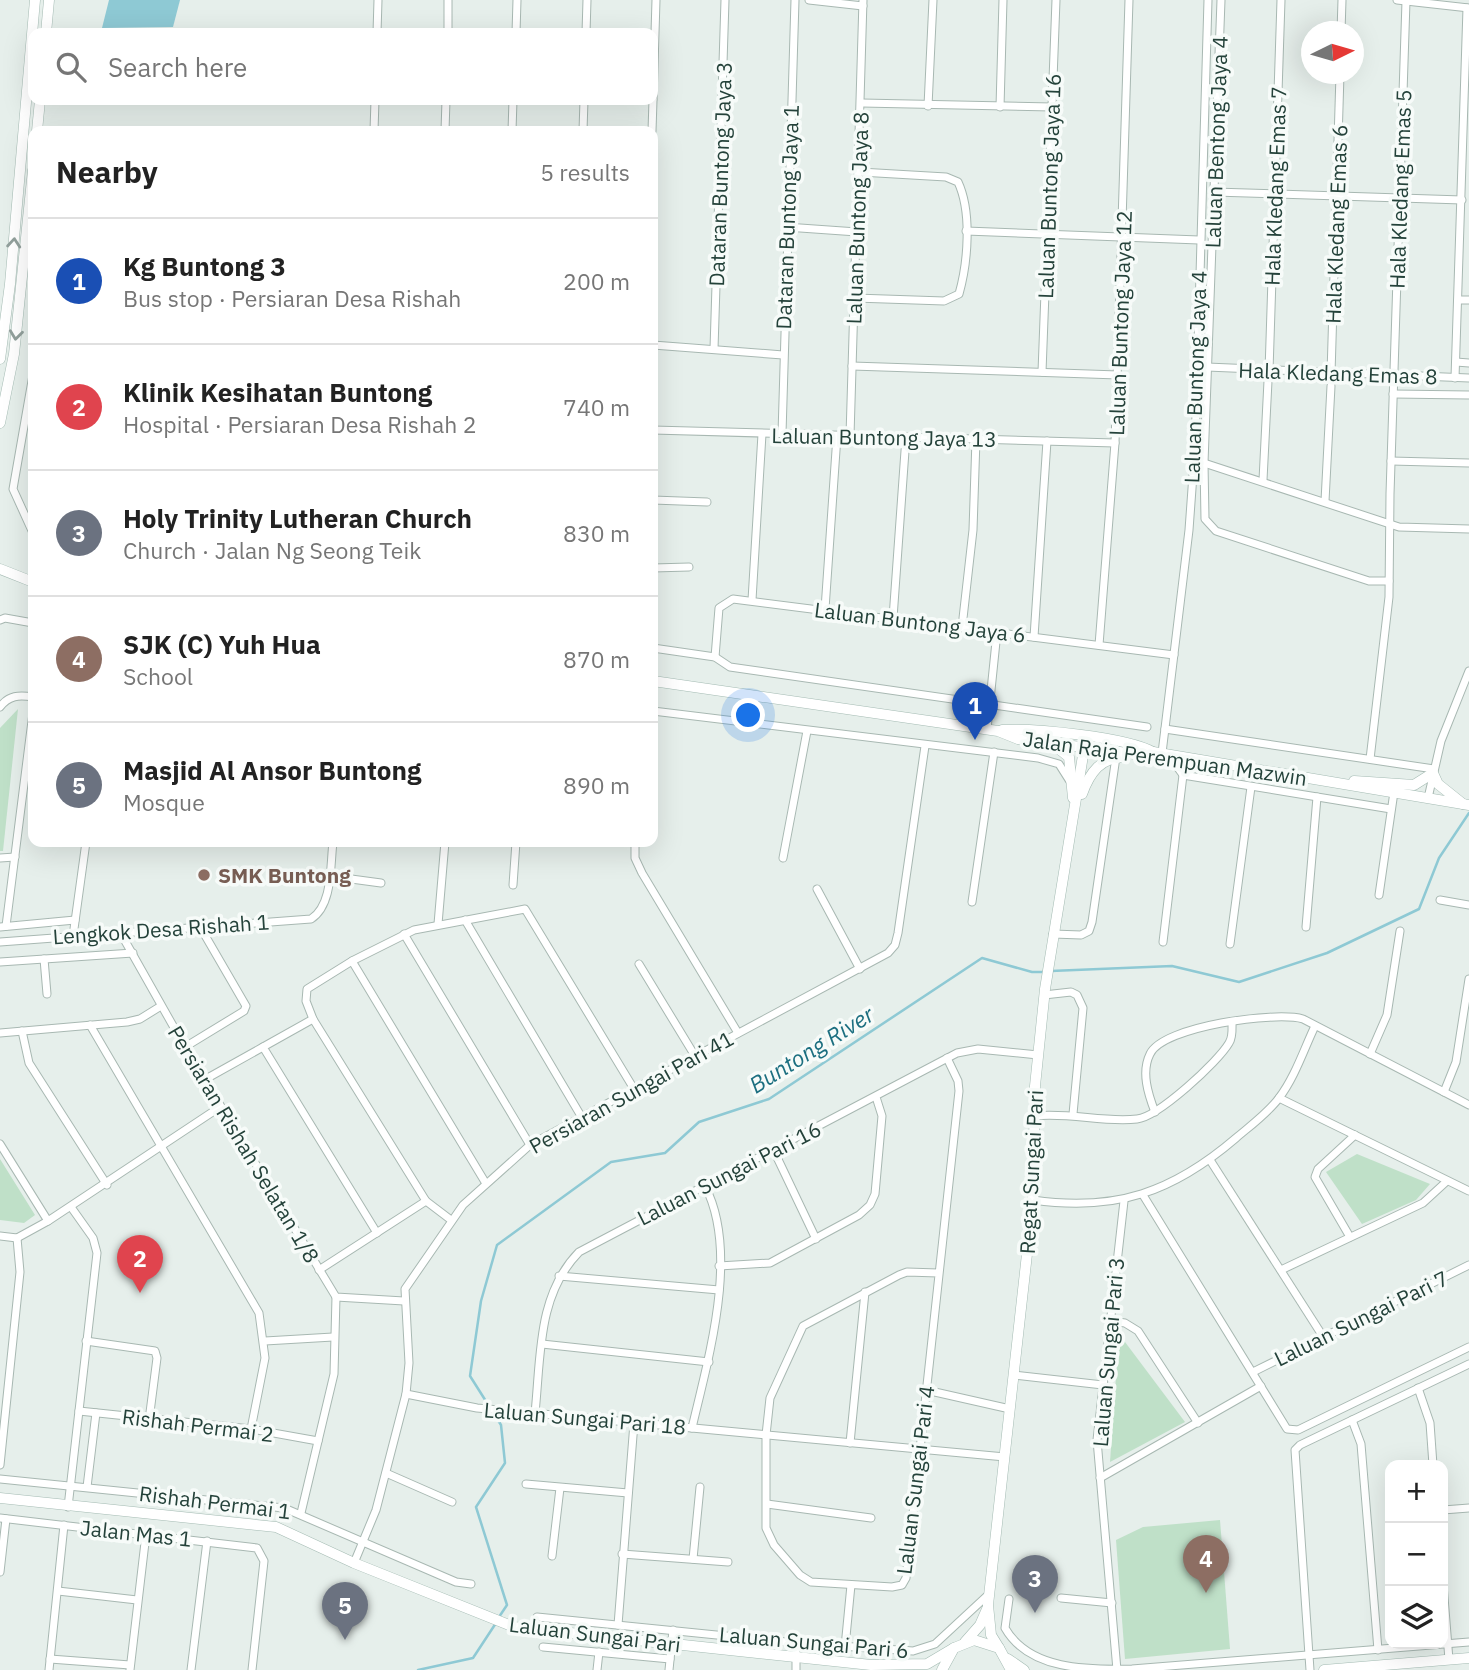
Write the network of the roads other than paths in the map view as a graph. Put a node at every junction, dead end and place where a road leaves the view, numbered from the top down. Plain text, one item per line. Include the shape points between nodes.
1 (36, 0) edge
2 (49, 0) edge
3 (378, 0) edge
4 (448, 0) edge
5 (517, 0) edge
6 (587, 0) edge
7 (656, 0) edge
8 (725, 0) edge
9 (796, 0) edge
10 (808, 0) edge
11 (933, 0) edge
12 (1003, 0) edge
13 (1056, 0) edge
14 (1129, 0) edge
15 (1208, 0) edge
16 (1221, 0) edge
17 (1281, 0) edge
18 (1342, 0) edge
19 (1397, 0) edge
20 (1406, 1) edge
21 (863, 3) edge
22 (1468, 8) edge
23 (1341, 21) edge
24 (33, 28) edge
25 (46, 28) edge
26 (377, 28) edge
27 (448, 28) edge
28 (516, 28) edge
29 (586, 28) edge
30 (655, 28) edge
31 (28, 80) edge
32 (1340, 84) edge
33 (862, 103) junction
34 (40, 105) edge
35 (45, 105) edge
36 (375, 105) edge
37 (446, 105) edge
38 (513, 105) edge
39 (584, 105) edge
40 (653, 105) edge
41 (928, 106) junction
42 (1000, 107) junction
43 (1052, 107) junction
44 (37, 126) edge
45 (43, 126) edge
46 (374, 126) edge
47 (445, 126) edge
48 (512, 126) edge
49 (583, 126) edge
50 (652, 126) edge
51 (860, 172) junction
52 (1214, 192) junction
53 (1275, 194) junction
54 (1337, 196) junction
55 (1400, 198) junction
56 (1464, 204) edge
57 (28, 226) edge
58 (786, 227) junction
59 (966, 231) junction
60 (857, 232) junction
61 (1048, 235) junction
62 (1123, 237) junction
63 (1199, 240) junction
64 (28, 256) edge
65 (23, 281) junction
66 (855, 298) junction
67 (1458, 300) junction
68 (1469, 300) edge
69 (658, 345) edge
70 (714, 349) junction
71 (783, 355) junction
72 (0, 359) edge
73 (1456, 362) junction
74 (1469, 363) edge
75 (852, 366) junction
76 (1208, 367) junction
77 (1269, 371) junction
78 (1042, 372) junction
79 (1331, 374) junction
80 (1118, 375) junction
81 (1394, 377) junction
82 (1455, 378) junction
83 (1469, 378) edge
84 (1268, 381) dead end
85 (1331, 386) dead end
86 (1393, 394) junction
87 (1469, 395) edge
88 (28, 404) edge
89 (0, 423) edge
90 (658, 430) edge
91 (762, 434) junction
92 (782, 434) junction
93 (837, 436) junction
94 (850, 436) junction
95 (906, 438) junction
96 (976, 439) junction
97 (1047, 441) junction
98 (1115, 443) junction
99 (1391, 461) junction
100 (1204, 463) junction
101 (1469, 463) edge
102 (1263, 480) junction
103 (658, 500) edge
104 (1325, 501) junction
105 (708, 502) dead end
106 (28, 522) edge
107 (1389, 524) junction
108 (1469, 529) edge
109 (689, 567) dead end
110 (658, 568) edge
111 (0, 569) edge
112 (28, 580) edge
113 (1389, 581) junction
114 (752, 600) junction
115 (825, 610) junction
116 (893, 618) junction
117 (0, 620) edge
118 (28, 623) edge
119 (962, 627) junction
120 (998, 632) junction
121 (1034, 637) junction
122 (1099, 645) junction
123 (658, 649) edge
124 (1174, 655) junction
125 (715, 657) junction
126 (1469, 671) edge
127 (658, 682) edge
128 (28, 696) edge
129 (990, 703) junction
130 (0, 706) edge
131 (658, 714) edge
132 (1147, 727) dead end
133 (1165, 729) junction
134 (993, 730) junction
135 (807, 731) junction
136 (1042, 741) junction
137 (1085, 742) junction
138 (925, 746) junction
139 (994, 752) junction
140 (28, 753) edge
141 (1156, 753) junction
142 (1116, 757) junction
143 (1370, 759) junction
144 (1434, 771) junction
145 (1183, 775) junction
146 (1332, 782) junction
147 (1071, 783) junction
148 (1251, 787) junction
149 (1394, 793) junction
150 (1317, 797) junction
151 (1428, 798) junction
152 (1076, 805) junction
153 (1465, 805) edge
154 (1391, 809) junction
155 (85, 847) edge
156 (332, 847) edge
157 (445, 847) edge
158 (516, 847) edge
159 (635, 847) edge
160 (15, 857) junction
161 (0, 858) edge
162 (783, 858) dead end
163 (329, 876) junction
164 (381, 883) dead end
165 (513, 885) dead end
166 (817, 889) dead end
167 (1379, 895) dead end
168 (1440, 900) dead end
169 (972, 902) dead end
170 (1469, 905) edge
171 (465, 919) junction
172 (75, 920) junction
173 (438, 924) junction
174 (199, 925) junction
175 (3, 927) edge
176 (1306, 927) dead end
177 (1400, 931) dead end
178 (120, 932) junction
179 (404, 934) junction
180 (1053, 934) junction
181 (73, 936) junction
182 (0, 942) edge
183 (1163, 942) dead end
184 (1230, 944) dead end
185 (133, 953) junction
186 (44, 959) junction
187 (352, 961) junction
188 (0, 962) edge
189 (639, 964) dead end
190 (860, 969) junction
191 (1469, 979) edge
192 (1045, 992) junction
193 (47, 994) dead end
194 (161, 1006) junction
195 (313, 1018) junction
196 (1232, 1022) junction
197 (90, 1025) junction
198 (1315, 1026) junction
199 (22, 1031) junction
200 (0, 1033) edge
201 (738, 1033) junction
202 (185, 1047) junction
203 (263, 1047) junction
204 (1370, 1054) junction
205 (1038, 1055) junction
206 (695, 1056) junction
207 (947, 1058) junction
208 (205, 1080) junction
209 (634, 1089) junction
210 (1444, 1092) junction
211 (876, 1097) junction
212 (1279, 1098) junction
213 (1469, 1105) edge
214 (220, 1107) junction
215 (1073, 1114) junction
216 (1152, 1114) junction
217 (581, 1116) junction
218 (1034, 1116) junction
219 (1354, 1135) junction
220 (0, 1144) edge
221 (530, 1145) junction
222 (162, 1146) junction
223 (774, 1150) junction
224 (1210, 1160) junction
225 (1447, 1181) junction
226 (485, 1182) junction
227 (107, 1185) junction
228 (705, 1186) junction
229 (1469, 1191) edge
230 (1143, 1195) junction
231 (1033, 1199) junction
232 (426, 1201) junction
233 (1124, 1201) junction
234 (71, 1207) junction
235 (451, 1220) junction
236 (48, 1221) junction
237 (377, 1233) junction
238 (0, 1236) edge
239 (1350, 1237) junction
240 (17, 1238) junction
241 (816, 1239) junction
242 (1469, 1265) edge
243 (719, 1266) junction
244 (319, 1270) junction
245 (1281, 1270) junction
246 (938, 1273) junction
247 (559, 1276) junction
248 (719, 1290) junction
249 (865, 1292) junction
250 (336, 1297) junction
251 (404, 1301) junction
252 (1111, 1321) junction
253 (1322, 1335) junction
254 (333, 1337) junction
255 (86, 1341) junction
256 (265, 1341) junction
257 (542, 1345) junction
258 (1469, 1346) edge
259 (709, 1362) junction
260 (1469, 1364) edge
261 (1253, 1372) junction
262 (1014, 1375) junction
263 (1103, 1385) junction
264 (1261, 1386) junction
265 (1418, 1388) junction
266 (926, 1390) junction
267 (406, 1394) junction
268 (3, 1408) edge
269 (1010, 1409) junction
270 (79, 1411) junction
271 (96, 1413) junction
272 (535, 1413) junction
273 (149, 1420) junction
274 (1352, 1420) junction
275 (634, 1423) junction
276 (1198, 1423) junction
277 (692, 1428) junction
278 (251, 1429) junction
279 (766, 1435) junction
280 (318, 1441) junction
281 (850, 1443) junction
282 (921, 1450) junction
283 (1005, 1457) junction
284 (1433, 1460) edge
285 (0, 1465) edge
286 (386, 1473) junction
287 (1100, 1478) junction
288 (0, 1479) edge
289 (526, 1484) dead end
290 (70, 1487) junction
291 (87, 1487) junction
292 (699, 1487) dead end
293 (560, 1488) junction
294 (628, 1493) junction
295 (0, 1498) edge
296 (452, 1502) dead end
297 (766, 1504) junction
298 (68, 1507) junction
299 (1469, 1508) edge
300 (1448, 1510) edge
301 (301, 1513) junction
302 (3, 1518) edge
303 (871, 1518) dead end
304 (65, 1525) junction
305 (146, 1534) junction
306 (207, 1541) junction
307 (363, 1542) junction
308 (622, 1554) junction
309 (552, 1556) dead end
310 (693, 1559) junction
311 (728, 1562) dead end
312 (354, 1563) junction
313 (0, 1572) edge
314 (471, 1584) dead end
315 (851, 1585) junction
316 (58, 1591) junction
317 (990, 1593) junction
318 (1009, 1598) dead end
319 (1061, 1598) dead end
320 (137, 1600) junction
321 (1112, 1603) junction
322 (988, 1605) junction
323 (537, 1617) dead end
324 (618, 1625) junction
325 (673, 1630) junction
326 (965, 1642) junction
327 (1469, 1642) edge
328 (796, 1643) junction
329 (671, 1644) junction
330 (1448, 1644) joint
331 (543, 1647) dead end
332 (845, 1647) junction
333 (954, 1648) junction
334 (999, 1648) junction
335 (1390, 1649) edge
336 (1378, 1650) junction
337 (599, 1652) junction
338 (1309, 1656) junction
339 (795, 1657) junction
340 (1007, 1658) junction
341 (1469, 1658) edge
342 (50, 1659) junction
343 (670, 1659) junction
344 (1449, 1660) junction
345 (871, 1665) junction
346 (130, 1668) edge
347 (49, 1670) edge
348 (191, 1670) edge
349 (252, 1670) edge
350 (597, 1670) edge
351 (669, 1670) edge
352 (796, 1670) edge
353 (894, 1670) edge
354 (942, 1670) edge
355 (1011, 1670) edge
356 (1024, 1670) edge
357 (1117, 1670) edge
358 (1310, 1670) edge
359 (1324, 1670) edge

24 -> 1 main road
2 - 25 main road
3 - 26 street
4 - 27 street
5 - 28 street
6 - 29 street
7 - 30 street
8 - 70 street, Dataran Buntong Jaya 3
9 - 58 street, Dataran Buntong Jaya 1
10 - 21 street
11 - 41 street
12 - 42 street
13 - 43 street, Laluan Buntong Jaya 16
14 - 62 street, Laluan Buntong Jaya 12
15 - 63 street, Laluan Buntong Jaya 4
16 - 52 street, Laluan Bentong Jaya 4
17 - 53 street, Hala Kledang Emas 7
18 - 23 street
19 - 20 street
20 - 22 street
20 - 55 street, Hala Kledang Emas 5
21 - 33 street, Laluan Buntong Jaya 8
22 - 56 street
72 -> 31 main road
32 - 54 street, Hala Kledang Emas 6
33 - 41 street
33 - 51 street, Laluan Buntong Jaya 8
34 - 44 main road
35 - 45 main road
36 - 46 street
37 - 47 street
38 - 48 street
39 - 49 street
40 - 50 street
41 - 42 street
42 - 43 street
43 - 61 street, Laluan Buntong Jaya 16
51 - 59 street via 946,177 958,182 964,196
51 - 60 street, Laluan Buntong Jaya 8
52 - 53 street
52 - 76 street, Laluan Bentong Jaya 4
53 - 54 street
53 - 77 street, Hala Kledang Emas 7
54 - 55 street
54 - 79 street, Hala Kledang Emas 6
55 - 56 street
55 - 81 street, Hala Kledang Emas 5
56 - 67 street
57 - 65 main road
58 - 60 street
58 - 71 street, Dataran Buntong Jaya 1
59 - 61 street
59 - 66 street via 959,294 944,301
60 - 66 street, Laluan Buntong Jaya 8
61 - 62 street
61 - 78 street, Laluan Buntong Jaya 16
62 - 63 street
62 - 80 street, Laluan Buntong Jaya 12
63 - 124 street, Laluan Buntong Jaya 4 via 1195,447
64 - 65 main road
65 -> 89 main road
66 - 75 street, Laluan Buntong Jaya 8
67 - 68 street
67 - 73 street
69 - 70 street
70 - 71 street
71 - 92 street, Dataran Buntong Jaya 1
73 - 74 street
73 - 82 street
75 - 78 street
75 - 94 street, Laluan Buntong Jaya 8
76 - 77 street, Hala Kledang Emas 8
76 - 100 street, Laluan Bentong Jaya 4
77 - 79 street, Hala Kledang Emas 8
78 - 80 street
79 - 81 street, Hala Kledang Emas 8
80 - 98 street, Laluan Buntong Jaya 12
81 - 82 street, Hala Kledang Emas 8
81 - 86 street, Hala Kledang Emas 5
82 - 83 street, Hala Kledang Emas 8
84 - 102 street
85 - 104 street
86 - 87 street
86 - 99 street, Hala Kledang Emas 5
88 - 106 street via 13,489
90 - 91 street, Laluan Buntong Jaya 13
91 - 92 street, Laluan Buntong Jaya 13
91 - 114 street
92 - 93 street, Laluan Buntong Jaya 13
93 - 94 street, Laluan Buntong Jaya 13
93 - 115 street
94 - 95 street, Laluan Buntong Jaya 13
95 - 96 street, Laluan Buntong Jaya 13
95 - 116 street
96 - 97 street, Laluan Buntong Jaya 13
96 - 119 street via 973,530
97 - 98 street, Laluan Buntong Jaya 13
97 - 121 street
98 - 122 street, Laluan Buntong Jaya 12
99 - 101 street
99 - 107 street, Hala Kledang Emas 5
100 - 102 street
100 - 113 street, Laluan Bentong Jaya 4 via 1205,519 1216,531 1369,581
102 - 104 street
103 - 105 street
104 - 107 street
107 - 108 street via 1409,529
107 - 113 street, Hala Kledang Emas 5
109 - 110 street
111 - 112 main road
113 - 143 street, Hala Kledang Emas 5
114 - 115 street, Laluan Buntong Jaya 6
114 - 125 street, Laluan Buntong Jaya 6 via 733,599 719,608
115 - 116 street, Laluan Buntong Jaya 6
116 - 119 street, Laluan Buntong Jaya 6
117 - 118 street
119 - 120 street, Laluan Buntong Jaya 6
120 - 121 street, Laluan Buntong Jaya 6
120 - 129 street
121 - 122 street, Laluan Buntong Jaya 6
122 - 124 street, Laluan Buntong Jaya 6
123 - 125 street
124 - 133 street, Laluan Buntong Jaya 4
125 - 129 street via 730,667
126 - 144 street
127 - 134 main road, Jalan Raja Perempuan Mazwin
128 - 130 street via 5,699
129 - 132 street
129 - 134 street
131 - 135 street
133 - 141 street, Laluan Buntong Jaya 4
133 - 143 street
134 - 136 main road, Jalan Raja Perempuan Mazwin
134 - 137 main road via 1019,729
135 - 138 street
135 - 162 street
136 - 137 main road, Jalan Raja Perempuan Mazwin
136 - 147 main road via 1064,751 1070,762
137 - 141 main road via 1137,745
137 - 152 main road, Regat Sungai Pari
138 - 139 street
138 - 190 street, Persiaran Sungai Pari 41 via 895,945
139 - 147 street via 1055,762
139 - 169 street
140 - 160 street
141 - 142 main road
141 - 145 street
141 - 146 main road, Jalan Raja Perempuan Mazwin
142 - 152 main road via 1090,774
142 - 180 street via 1089,931
143 - 144 street
144 - 146 main road via 1414,785
144 - 151 street
144 - 153 main road via 1438,784
145 - 148 street
145 - 183 street
146 - 149 main road, Jalan Raja Perempuan Mazwin
147 - 152 main road
148 - 150 street
148 - 184 street
149 - 151 main road, Jalan Raja Perempuan Mazwin
149 - 154 street
150 - 154 street
150 - 176 street
151 - 153 main road, Jalan Raja Perempuan Mazwin
152 - 180 main road, Regat Sungai Pari
154 - 167 street
155 - 172 street
156 - 163 street
157 - 173 street
158 - 165 street
159 - 201 street via 642,873
160 - 161 street
160 - 175 street
163 - 164 street
163 - 174 street, Lengkok Desa Rishah 1 via 321,912 311,919
166 - 190 street
168 - 170 street
171 - 173 street
171 - 209 street via 525,909
171 - 217 street
172 - 175 street, Lengkok Desa Rishah 1
172 - 181 street
173 - 179 street
174 - 178 street, Lengkok Desa Rishah 1
174 - 202 street via 246,1006
177 - 204 street via 1387,1015
178 - 181 street, Lengkok Desa Rishah 1
178 - 185 street, Persiaran Rishah Selatan 1/8
179 - 187 street
179 - 221 street
180 - 192 main road, Regat Sungai Pari
181 - 182 street, Lengkok Desa Rishah 1
185 - 186 street
185 - 194 street, Persiaran Rishah Selatan 1/8
186 - 188 street
186 - 193 street
187 - 195 street via 307,989
187 - 226 street
189 - 206 street
190 - 201 street, Persiaran Sungai Pari 41
191 - 210 street via 1456,1062
192 - 205 main road, Regat Sungai Pari
192 - 215 street via 1071,992 1083,1008
194 - 197 street via 140,1019
194 - 202 street, Persiaran Rishah Selatan 1/8
195 - 203 street
195 - 232 street
196 - 198 street via 1295,1017
196 - 216 street via 1228,1045
196 - 216 street via 1196,1029 1156,1045 1146,1079
197 - 199 street
197 - 222 street
198 - 204 street
198 - 212 street
199 - 200 street
199 - 227 street via 29,1063
201 - 206 street, Persiaran Sungai Pari 41
202 - 208 street, Persiaran Rishah Selatan 1/8
203 - 208 street
203 - 237 street
204 - 210 street
205 - 207 street, Laluan Sungai Pari 16 via 978,1049
205 - 218 main road, Regat Sungai Pari
206 - 209 street, Persiaran Sungai Pari 41
207 - 211 street, Laluan Sungai Pari 16
207 - 246 street, Laluan Sungai Pari 4 via 959,1091
208 - 214 street, Persiaran Rishah Selatan 1/8
209 - 217 street, Persiaran Sungai Pari 41
210 - 213 street
211 - 223 street, Laluan Sungai Pari 16
211 - 241 street via 882,1116 875,1194 859,1215
212 - 219 street
212 - 224 street
214 - 222 street
214 - 244 street, Persiaran Rishah Selatan 1/8
215 - 216 street via 1125,1119
215 - 218 street
217 - 221 street, Persiaran Sungai Pari 41
218 - 231 main road, Regat Sungai Pari
219 - 225 street
219 - 239 street via 1318,1168 1315,1177
220 - 236 street
221 - 226 street, Persiaran Sungai Pari 41
222 - 227 street
222 - 256 street via 259,1313
223 - 228 street, Laluan Sungai Pari 16
223 - 241 street
224 - 230 street
224 - 245 street
225 - 229 street
225 - 239 street via 1423,1203
226 - 235 street, Persiaran Sungai Pari 41
227 - 234 street
228 - 243 street via 714,1211
228 - 247 street, Laluan Sungai Pari 16 via 598,1240 579,1252
230 - 233 street
230 - 261 street, Laluan Sungai Pari 7
231 - 233 street
231 - 262 main road, Regat Sungai Pari
232 - 235 street
232 - 237 street
233 - 252 street, Laluan Sungai Pari 3
234 - 236 street
234 - 255 street via 96,1246
235 - 251 street, Persiaran Sungai Pari 41 via 412,1277
236 - 240 street
237 - 244 street
238 - 240 street
239 - 245 street
240 - 268 street via 20,1272
241 - 243 street via 770,1263
242 - 253 street, Laluan Sungai Pari 7
243 - 248 street
244 - 250 street, Persiaran Rishah Selatan 1/8
245 - 253 street
246 - 249 street, Laluan Sungai Pari 4 via 907,1272
246 - 266 street, Laluan Sungai Pari 4
247 - 248 street
247 - 257 street, Laluan Sungai Pari 16 via 545,1316
248 - 259 street
249 - 279 street, Laluan Sungai Pari 4 via 811,1320 796,1335 770,1398
249 - 281 street
250 - 251 street
250 - 254 street
251 - 267 street, Persiaran Sungai Pari 41 via 409,1363
252 - 263 street, Laluan Sungai Pari 3
252 - 276 street via 1138,1331
253 - 261 street, Laluan Sungai Pari 7
254 - 256 street
254 - 280 street via 334,1374
255 - 270 street
255 - 273 street via 157,1354
256 - 278 street
257 - 259 street
257 - 272 street, Laluan Sungai Pari 16
258 - 264 street, Laluan Sungai Pari 7 via 1298,1430 1283,1424
259 - 277 street
260 - 265 street
261 - 264 street, Laluan Sungai Pari 7
262 - 263 street
262 - 269 main road, Regat Sungai Pari
263 - 287 street, Laluan Sungai Pari 3 via 1097,1440
264 - 276 street
265 - 274 street
265 - 284 street via 1430,1423
266 - 269 street
266 - 282 street, Laluan Sungai Pari 4
267 - 272 street, Laluan Sungai Pari 18 via 477,1408
267 - 286 street, Persiaran Sungai Pari 41
268 - 285 street
269 - 283 main road, Regat Sungai Pari
270 - 271 street, Rishah Permai 2
270 - 290 street
271 - 273 street, Rishah Permai 2
271 - 291 street
272 - 275 street, Laluan Sungai Pari 18
273 - 278 street, Rishah Permai 2
274 - 336 street via 1361,1444
274 - 338 street via 1295,1450
275 - 277 street, Laluan Sungai Pari 18
275 - 294 street
276 - 287 street
277 - 279 street, Laluan Sungai Pari 18
278 - 280 street, Rishah Permai 2
279 - 281 street, Laluan Sungai Pari 18
279 - 297 street, Laluan Sungai Pari 4
280 - 301 street
281 - 282 street, Laluan Sungai Pari 18
282 - 283 street, Laluan Sungai Pari 18
282 - 315 street, Laluan Sungai Pari 4 via 906,1578 902,1585 892,1587
283 - 317 main road, Regat Sungai Pari
286 - 296 street
286 - 307 street, Persiaran Sungai Pari 41
287 - 321 street, Laluan Sungai Pari 3
288 - 290 street, Rishah Permai 1
289 - 293 street
290 - 291 street, Rishah Permai 1
290 - 298 street
291 - 301 street, Rishah Permai 1
292 - 310 street
293 - 294 street
293 - 309 street
294 - 308 street
295 - 298 main road, Laluan Sungai Pari
297 - 303 street, Laluan Sungai Pari 4
297 - 315 street, Laluan Sungai Pari 4 via 769,1536 800,1575 811,1582
298 - 312 main road, Laluan Sungai Pari via 276,1527
299 - 300 street
301 - 307 street, Rishah Permai 1
302 - 304 street, Jalan Mas 1
302 - 313 street
304 - 305 street, Jalan Mas 1
304 - 316 street
305 - 306 street, Jalan Mas 1
305 - 320 street
306 - 348 street
306 - 349 street, Jalan Mas 1 via 251,1545 262,1553
307 - 312 street, Persiaran Sungai Pari 41
307 - 314 street, Rishah Permai 1 via 456,1582
308 - 310 street
308 - 324 street
310 - 311 street
312 - 329 main road, Laluan Sungai Pari via 514,1627
315 - 332 street
316 - 320 street
316 - 342 street
317 - 322 main road, Regat Sungai Pari
317 - 332 street, Laluan Sungai Pari 6 via 923,1651
318 - 357 street via 1005,1628 1037,1660 1048,1665
319 - 321 street
320 - 346 street
321 - 357 street, Laluan Sungai Pari 3
322 - 326 main road via 980,1625
322 - 334 main road, Regat Sungai Pari
323 - 324 street, Laluan Sungai Pari 6
324 - 325 street, Laluan Sungai Pari 6
325 - 328 street, Laluan Sungai Pari 6
325 - 329 street
326 - 333 main road, Laluan Sungai Pari
326 - 334 main road via 983,1641
327 - 330 street
328 - 332 street, Laluan Sungai Pari 6
328 - 339 street
329 - 339 main road, Laluan Sungai Pari
329 - 343 street
330 - 344 street
331 - 337 street
333 - 345 main road, Laluan Sungai Pari via 927,1664
333 - 354 main road
334 - 340 main road
335 - 336 street
336 - 338 street
337 - 343 street
337 - 350 street
338 - 357 street
338 - 358 street
339 - 345 main road, Laluan Sungai Pari
339 - 352 street
340 - 355 main road
340 - 356 main road
341 - 344 main road
342 - 346 street
342 - 347 street
343 - 351 street
344 - 359 main road
345 - 353 main road

